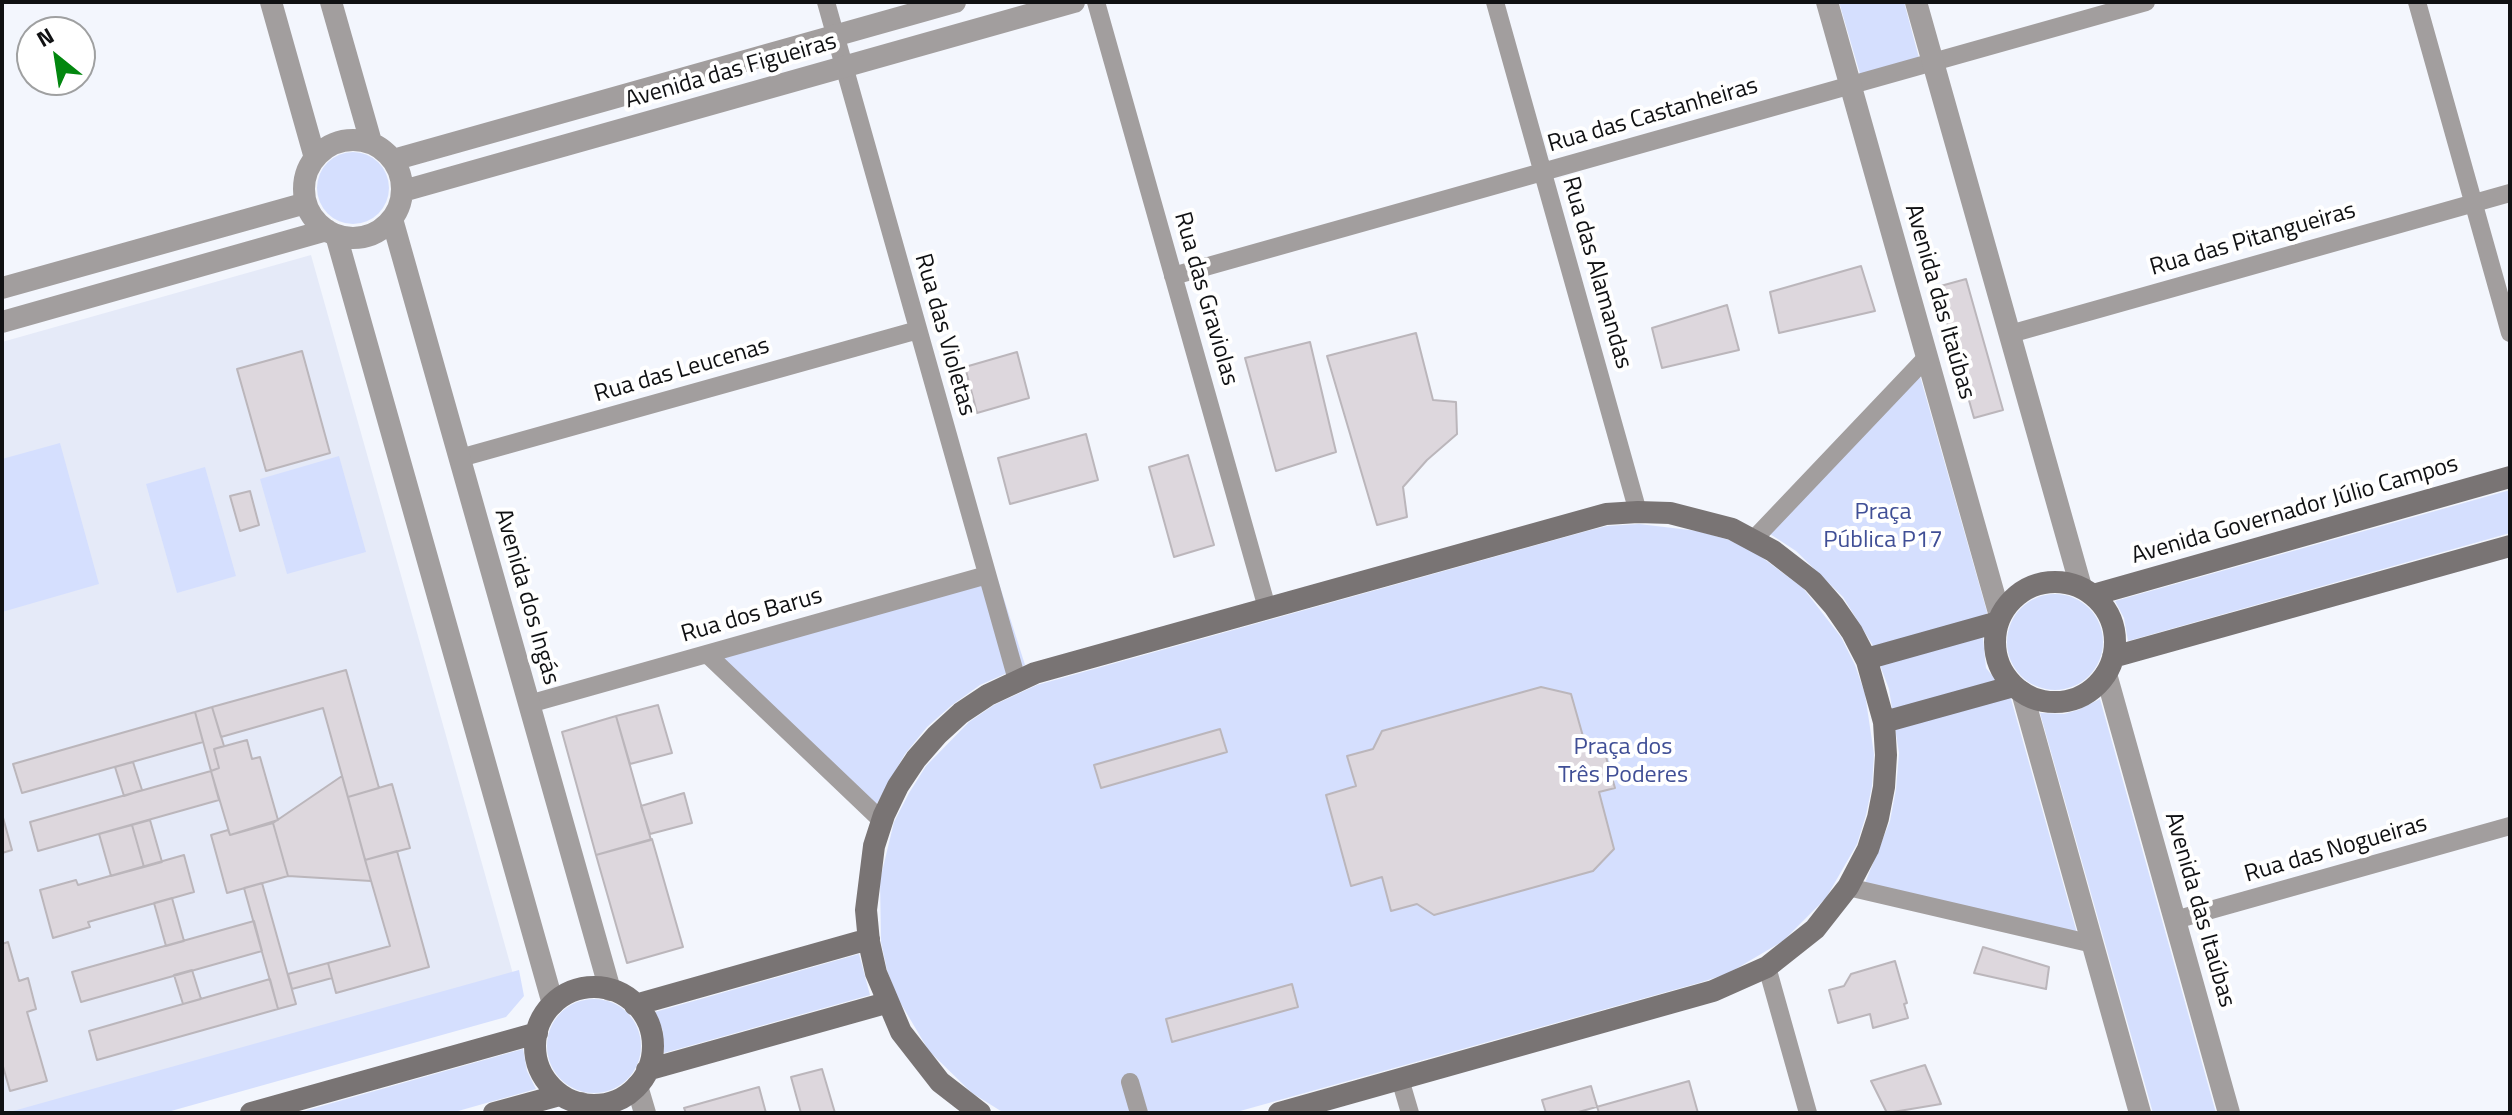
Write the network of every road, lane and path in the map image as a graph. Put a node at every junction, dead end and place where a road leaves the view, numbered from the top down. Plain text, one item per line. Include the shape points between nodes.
1 (271, 2) edge
2 (331, 2) edge
3 (826, 2) edge
4 (955, 2) edge
5 (1074, 2) edge
6 (1096, 2) edge
7 (1495, 2) edge
8 (1827, 2) edge
9 (1916, 2) edge
10 (2146, 2) edge
11 (2417, 2) edge
12 (835, 36) junction
13 (1933, 62) junction
14 (844, 67) junction
15 (1850, 85) junction
16 (371, 142) junction
17 (315, 158) junction
18 (393, 160) junction
19 (1543, 172) junction
20 (403, 191) junction
21 (2510, 193) edge
22 (306, 203) junction
23 (2474, 203) junction
24 (392, 219) junction
25 (331, 233) junction
26 (1173, 276) junction
27 (2, 288) edge
28 (2, 322) edge
29 (918, 330) junction
30 (2510, 333) edge
31 (2010, 334) junction
32 (1927, 357) junction
33 (460, 458) junction
34 (2504, 484) edge
35 (1638, 512) junction
36 (1754, 539) junction
37 (2510, 546) edge
38 (987, 575) junction
39 (2087, 591) junction
40 (1267, 608) junction
41 (1999, 619) junction
42 (707, 654) junction
43 (1866, 659) junction
44 (2110, 666) junction
45 (1017, 680) junction
46 (2018, 689) junction
47 (529, 704) junction
48 (1884, 722) junction
49 (882, 821) junction
50 (2510, 826) edge
51 (1848, 887) junction
52 (2175, 920) junction
53 (869, 939) junction
54 (2093, 944) junction
55 (1767, 967) junction
56 (610, 990) junction
57 (886, 1003) junction
58 (553, 1004) junction
59 (635, 1005) junction
60 (537, 1033) junction
61 (642, 1078) junction
62 (1400, 1079) junction
63 (1130, 1082) dead end
64 (560, 1095) junction
65 (582, 1108) edge
66 (975, 1111) edge
67 (251, 1113) edge
68 (494, 1113) edge
69 (645, 1113) edge
70 (1139, 1113) edge
71 (1279, 1113) edge
72 (1410, 1113) edge
73 (1808, 1113) edge
74 (2140, 1113) edge
75 (2229, 1113) edge

1 - 17 street
2 - 16 street
3 - 12 street, Rua das Violetas
4 - 12 street, Avenida das Figueiras
5 - 14 street, Avenida das Figueiras
6 - 26 street, Rua das Graviolas
7 - 19 street, Rua das Alamandas
8 - 15 street, Avenida das Itaúbas
9 - 13 street
10 - 13 street, Rua das Castanheiras
11 - 23 street
12 - 14 street, Rua das Violetas
12 - 18 street, Avenida das Figueiras
13 - 15 street, Rua das Castanheiras
13 - 31 street
14 - 20 street, Avenida das Figueiras
14 - 29 street, Rua das Violetas
15 - 19 street, Rua das Castanheiras
15 - 32 street, Avenida das Itaúbas
16 - 17 street via 341,140
16 - 18 street
17 - 22 street via 305,175
18 - 20 street
19 - 26 street, Rua das Castanheiras
19 - 35 street, Rua das Alamandas
20 - 24 street
21 - 23 street, Rua das Pitangueiras
22 - 25 street via 317,223
22 - 27 street
23 - 30 street
23 - 31 street, Rua das Pitangueiras
24 - 25 street via 365,237
24 - 33 street, Avenida dos Ingás
25 - 28 street
25 - 58 street
26 - 40 street, Rua das Graviolas
29 - 33 street, Rua das Leucenas
29 - 38 street, Rua das Violetas
31 - 39 street
32 - 36 street
32 - 41 street, Avenida das Itaúbas
33 - 47 street, Avenida dos Ingás
34 - 39 main road, Avenida Governador Júlio Campos
35 - 36 main road via 1702,519
35 - 40 main road via 1590,517
36 - 43 main road via 1813,582 1840,614
37 - 44 main road
38 - 42 street, Rua dos Barus
38 - 45 street, Rua das Violetas
39 - 41 main road, Avenida Governador Júlio Campos via 2060,581 2036,584 2015,596
39 - 44 main road via 2113,623 2116,646
40 - 45 main road
41 - 43 main road, Avenida Governador Júlio Campos
41 - 46 main road via 1998,662
42 - 47 street, Rua dos Barus
42 - 49 street
43 - 48 main road
44 - 46 main road via 2085,694 2063,701 2039,700
44 - 52 street, Avenida das Itaúbas
45 - 49 main road via 961,713 937,735 898,786
46 - 48 main road
46 - 54 street
47 - 56 street, Avenida dos Ingás
48 - 51 main road via 1884,787 1878,818
49 - 53 main road via 868,878
50 - 52 street, Rua das Nogueiras
51 - 54 street
51 - 55 main road via 1815,929
52 - 75 street, Avenida das Itaúbas
53 - 57 main road
53 - 59 main road
54 - 74 street
55 - 62 main road via 1713,991
55 - 73 street
56 - 58 main road via 581,989
56 - 59 main road
57 - 61 main road
57 - 66 main road via 919,1058
58 - 60 main road
59 - 61 main road via 648,1023 653,1047
60 - 64 main road via 539,1068
60 - 67 main road
61 - 65 main road via 614,1101
61 - 69 street
62 - 71 main road
62 - 72 street
63 - 70 street
64 - 65 main road
64 - 68 main road

